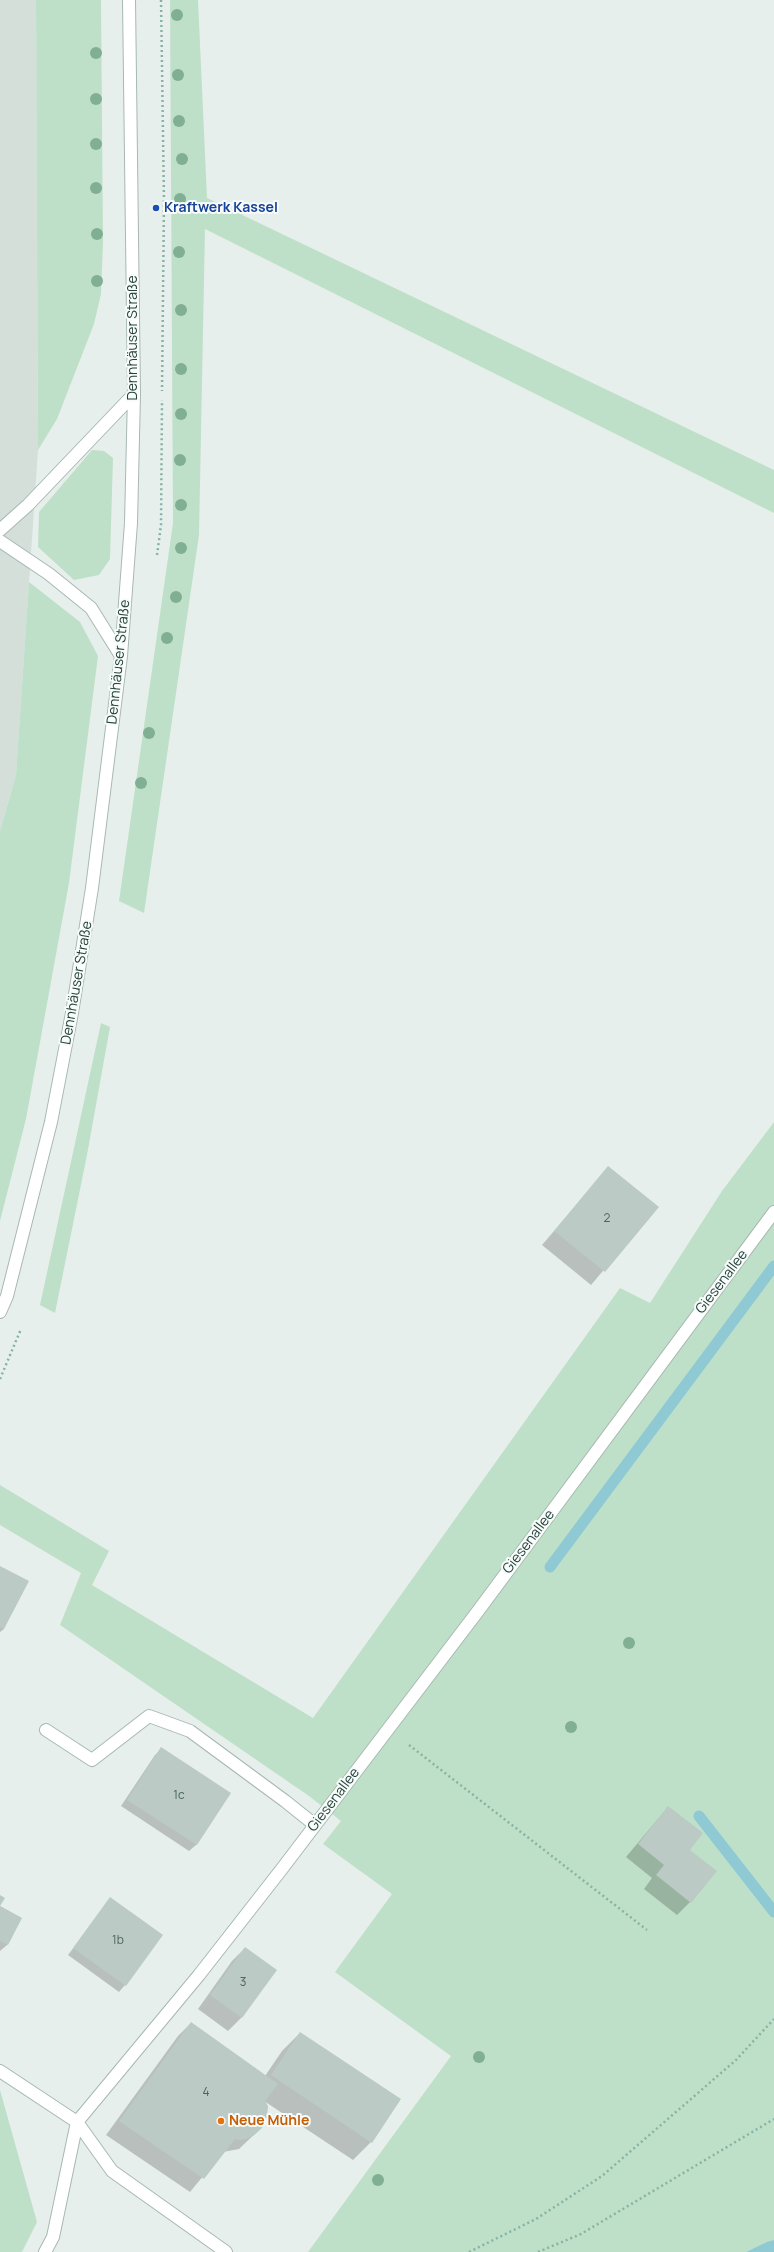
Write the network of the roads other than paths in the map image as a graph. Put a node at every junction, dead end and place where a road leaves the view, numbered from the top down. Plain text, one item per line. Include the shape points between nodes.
1 (129, 0) edge
2 (134, 394) junction
3 (0, 530) edge
4 (0, 542) edge
5 (121, 656) junction
6 (774, 1212) edge
7 (0, 1312) edge
8 (46, 1730) dead end
9 (315, 1825) junction
10 (0, 2071) edge
11 (77, 2122) junction
12 (45, 2252) edge
13 (226, 2252) edge

1 - 2 street, Dennhäuser Straße
2 - 3 street
2 - 5 street, Dennhäuser Straße via 131,523
4 - 5 street via 49,574 91,608
5 - 7 street, Dennhäuser Straße via 92,888 72,1013 51,1122 7,1296
6 - 9 street, Giesenallee
8 - 9 street via 92,1760 149,1716 190,1731
9 - 11 street, Giesenallee via 199,1975
10 - 11 street
11 - 12 street via 53,2237
11 - 13 street via 112,2171

